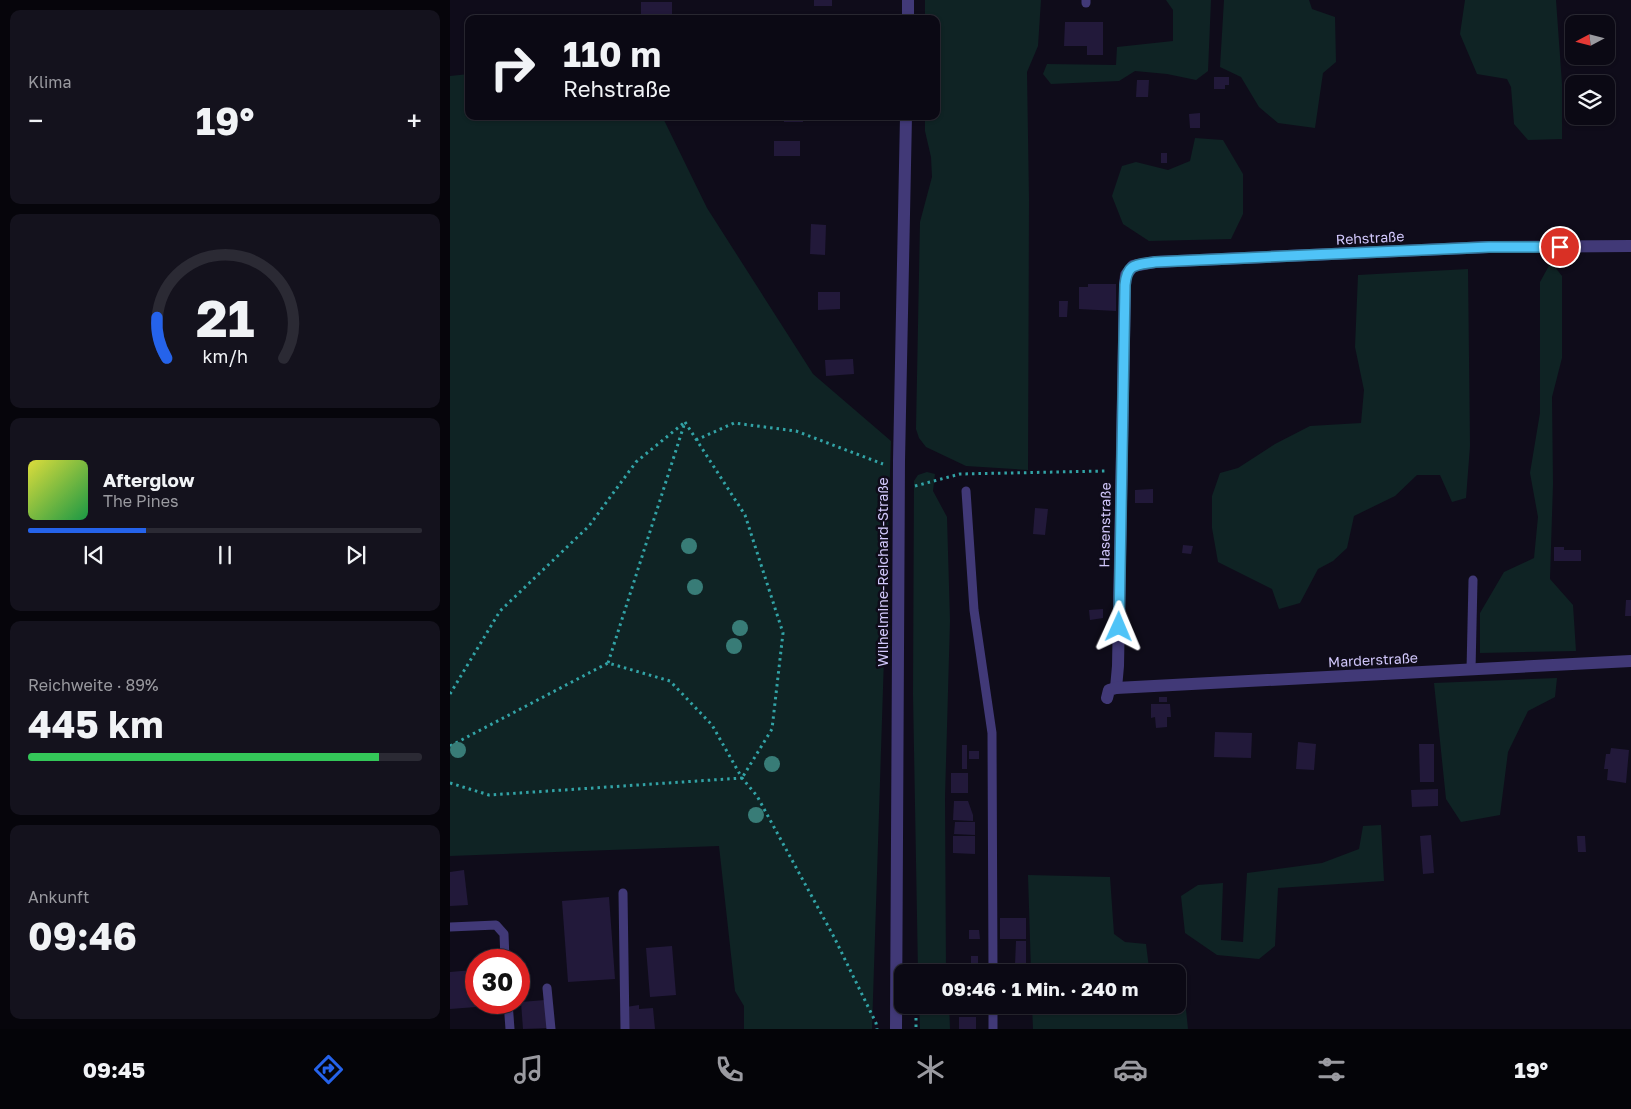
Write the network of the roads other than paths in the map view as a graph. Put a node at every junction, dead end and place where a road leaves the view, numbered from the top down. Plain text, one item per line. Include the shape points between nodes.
1 (908, 0) edge
2 (908, 15) edge
3 (906, 120) edge
4 (1631, 246) edge
5 (1125, 285) joint
6 (966, 491) dead end
7 (1473, 580) dead end
8 (1631, 661) edge
9 (1471, 670) junction
10 (1116, 688) junction
11 (1107, 698) dead end
12 (623, 893) dead end
13 (450, 927) edge
14 (505, 949) edge
15 (993, 964) edge
16 (548, 988) dead end
17 (509, 1014) edge
18 (993, 1014) edge
19 (510, 1029) edge
20 (551, 1029) edge
21 (625, 1029) edge
22 (896, 1029) edge
23 (993, 1029) edge

1 - 2 street
3 - 22 street, Wilhelmine-Reichard-Straße via 899,471
4 - 5 street, Rehstraße via 1489,247 1155,262 1133,266 1126,275
5 - 10 street, Hasenstraße
6 - 15 lane via 974,610 992,733
7 - 9 lane
8 - 9 street, Marderstraße
9 - 10 street, Marderstraße
10 - 11 street via 1109,690
12 - 21 lane
13 - 14 lane via 496,926 504,934
16 - 20 lane
17 - 19 lane
18 - 23 lane

